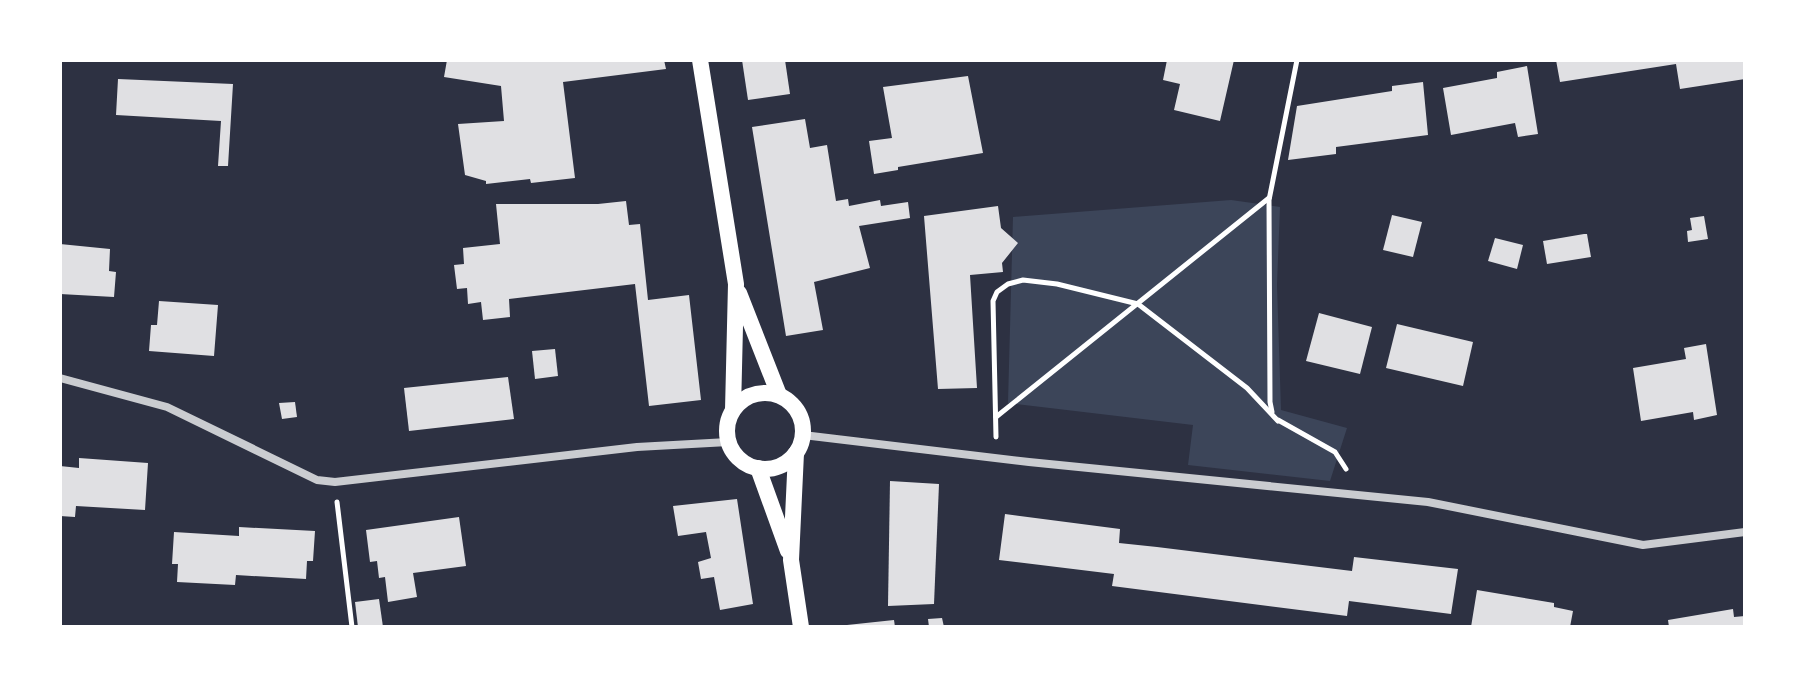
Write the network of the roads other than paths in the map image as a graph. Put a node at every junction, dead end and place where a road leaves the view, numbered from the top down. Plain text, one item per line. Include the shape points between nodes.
1 (700, 60) edge
2 (736, 284) junction
3 (60, 378) edge
4 (779, 395) junction
5 (733, 410) junction
6 (803, 435) junction
7 (728, 442) junction
8 (796, 453) junction
9 (758, 468) junction
10 (1745, 532) edge
11 (791, 560) junction
12 (801, 627) edge

1 - 2 main road
2 - 4 main road
2 - 5 main road
3 - 7 street via 167,407 317,480 335,482 597,451
4 - 5 main road via 753,394
4 - 6 main road via 798,411
5 - 7 main road via 727,420
6 - 8 main road
6 - 10 street via 1428,502 1643,545
7 - 9 main road via 739,459
8 - 9 main road via 779,466
8 - 11 main road
9 - 11 main road
11 - 12 main road

